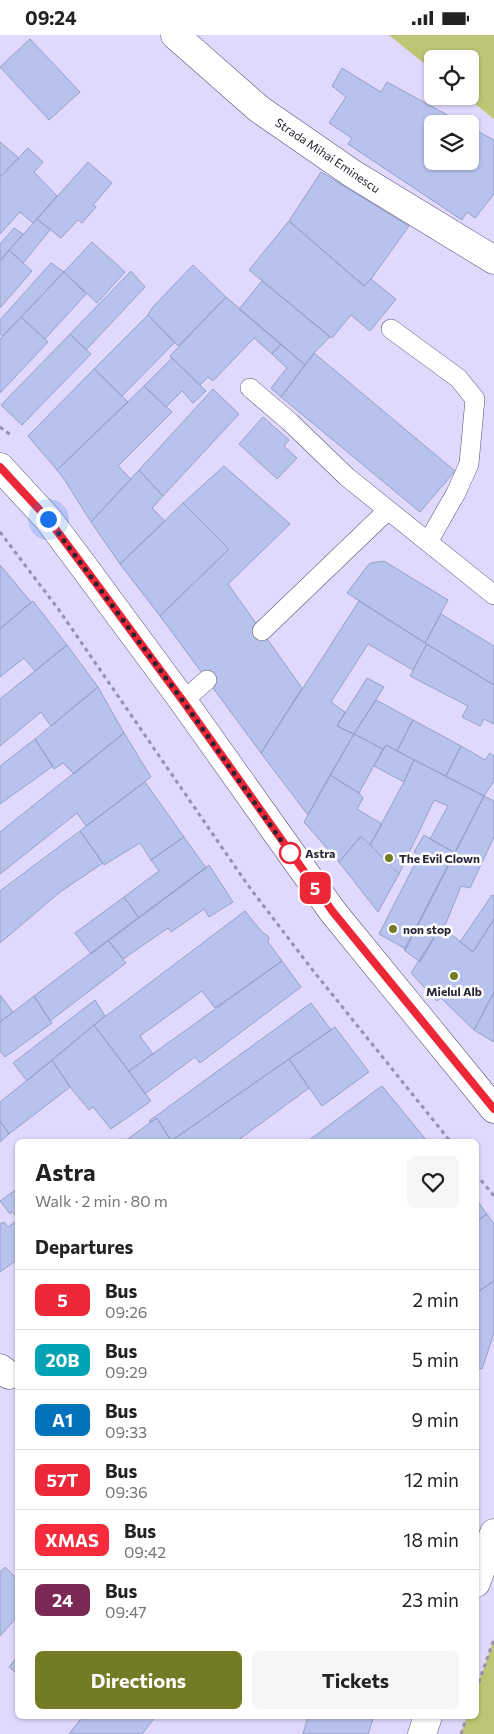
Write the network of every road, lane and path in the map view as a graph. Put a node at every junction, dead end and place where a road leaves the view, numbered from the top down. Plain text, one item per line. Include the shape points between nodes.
1 (175, 35) edge
2 (494, 260) edge
3 (391, 329) dead end
4 (250, 387) dead end
5 (0, 467) edge
6 (388, 510) junction
7 (0, 532) edge
8 (428, 542) junction
9 (494, 595) edge
10 (262, 631) dead end
11 (207, 680) dead end
12 (183, 701) junction
13 (494, 1109) edge
14 (448, 1139) edge
15 (479, 1178) edge
16 (494, 1196) edge
17 (494, 1533) edge
18 (479, 1575) edge
19 (494, 1639) edge
20 (479, 1681) edge
21 (427, 1719) edge
22 (466, 1719) edge
23 (422, 1734) edge
24 (461, 1734) edge

1 - 2 main road, Strada Mihai Eminescu via 259,109 353,174
3 - 8 lane via 458,378 475,399 469,464
4 - 6 lane via 347,477
5 - 12 main road via 48,519
6 - 8 lane
6 - 10 lane
7 - 14 path via 59,610 247,885
8 - 9 lane
11 - 12 lane
12 - 13 main road via 333,912
15 - 16 path
17 - 18 main road
19 - 20 path
21 - 23 main road
22 - 24 path

